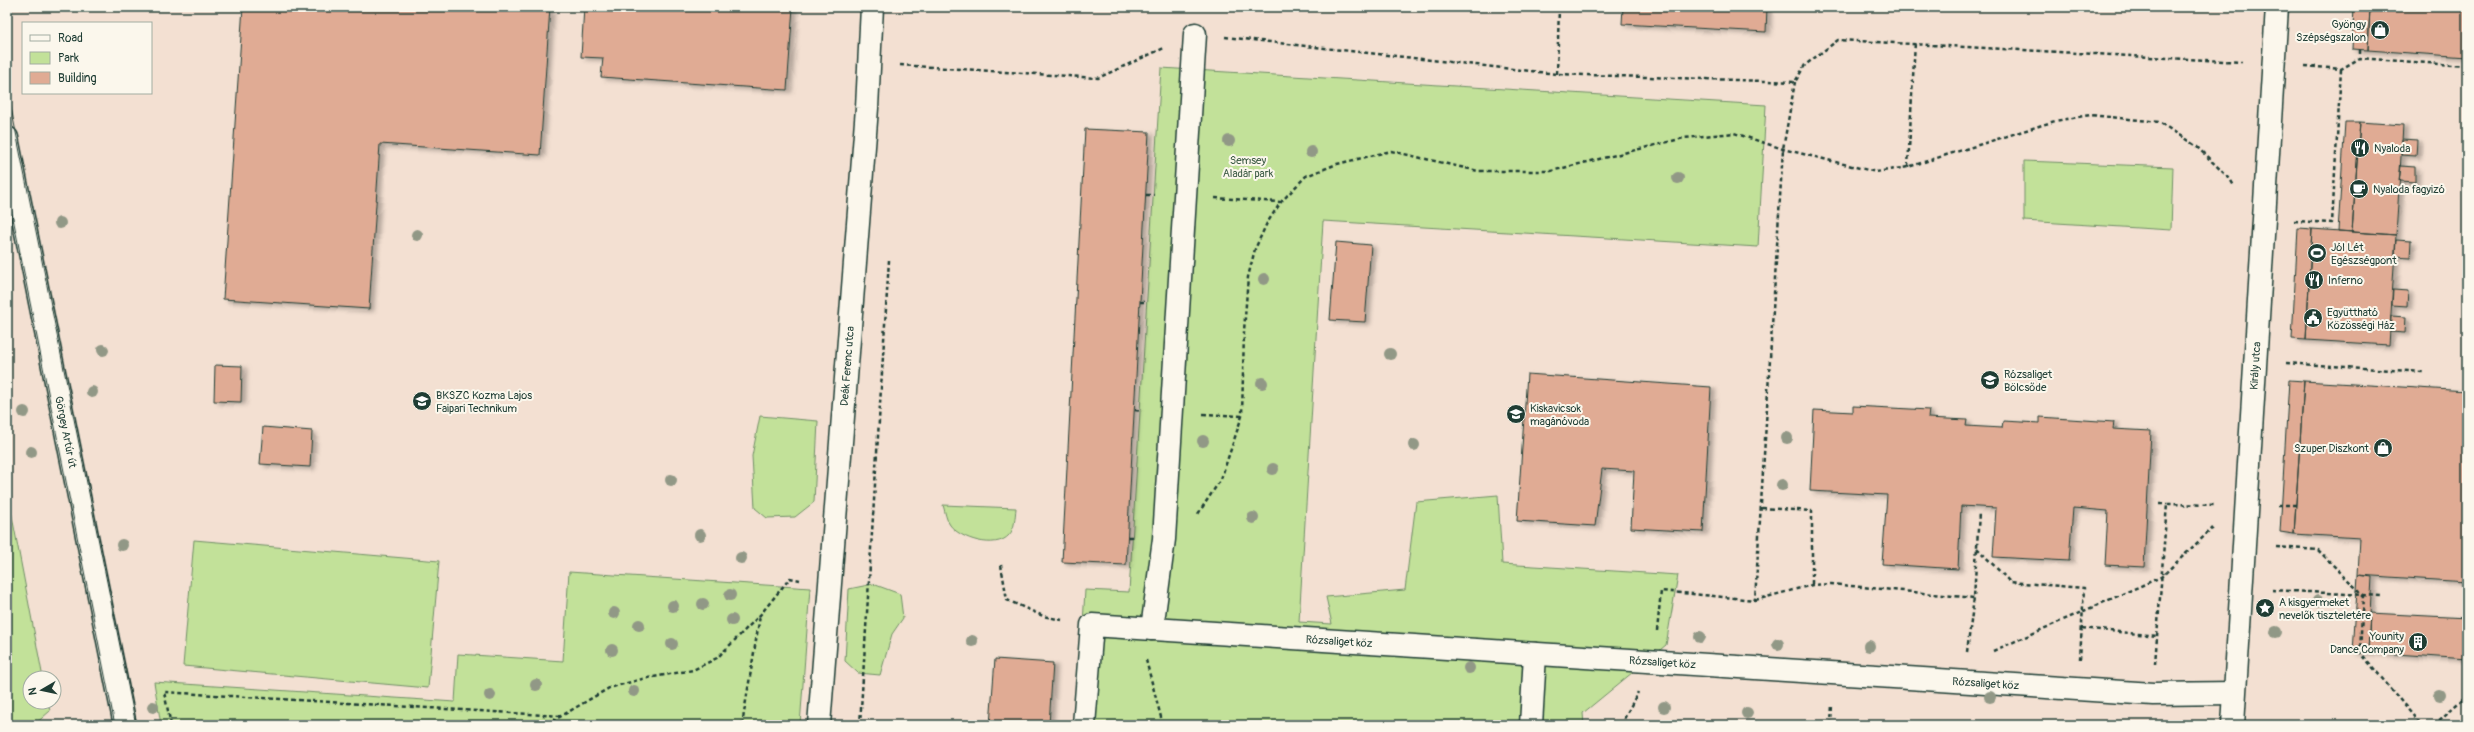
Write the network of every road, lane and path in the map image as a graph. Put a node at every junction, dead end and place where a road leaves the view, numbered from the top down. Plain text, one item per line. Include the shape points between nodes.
1 (872, 7) edge
2 (1559, 7) edge
3 (2277, 7) edge
4 (1195, 34) junction
5 (1915, 42) junction
6 (2360, 50) dead end
7 (900, 58) dead end
8 (2360, 58) junction
9 (869, 62) junction
10 (2273, 63) junction
11 (900, 65) junction
12 (2467, 66) edge
13 (2341, 69) junction
14 (899, 72) dead end
15 (1557, 74) junction
16 (1794, 82) junction
17 (7, 138) edge
18 (1783, 149) junction
19 (1908, 167) junction
20 (2237, 193) dead end
21 (2291, 221) dead end
22 (889, 258) dead end
23 (2282, 363) dead end
24 (2422, 372) dead end
25 (2159, 504) dead end
26 (2167, 504) junction
27 (2273, 504) dead end
28 (2246, 505) junction
29 (2296, 506) dead end
30 (1762, 508) junction
31 (1979, 512) dead end
32 (1193, 520) dead end
33 (1976, 548) junction
34 (2318, 550) dead end
35 (1001, 565) dead end
36 (2161, 577) junction
37 (1812, 585) junction
38 (828, 586) junction
39 (2241, 589) junction
40 (2363, 595) junction
41 (2383, 596) dead end
42 (1974, 598) junction
43 (1756, 600) junction
44 (2082, 613) junction
45 (760, 615) junction
46 (1092, 625) junction
47 (2082, 628) junction
48 (1152, 629) junction
49 (2157, 636) junction
50 (1535, 654) junction
51 (1654, 661) junction
52 (1963, 672) junction
53 (2078, 689) junction
54 (2234, 693) junction
55 (2152, 694) junction
56 (2467, 695) edge
57 (561, 716) junction
58 (124, 725) edge
59 (171, 725) edge
60 (546, 725) edge
61 (742, 725) edge
62 (819, 725) edge
63 (860, 725) edge
64 (1084, 725) edge
65 (1163, 725) edge
66 (1531, 725) edge
67 (1621, 725) edge
68 (2233, 725) edge
69 (2421, 725) edge
70 (2434, 725) edge

1 - 9 street, Deák Ferenc utca
2 - 15 path
3 - 10 street, Király utca
4 - 11 path via 1098,78
4 - 15 path
4 - 48 street via 1164,539
5 - 10 path
5 - 16 path via 1838,40 1805,65
5 - 19 path
6 - 8 path
7 - 11 path
8 - 12 path
8 - 13 path
9 - 11 path
9 - 38 street, Deák Ferenc utca
10 - 13 path
10 - 28 street, Király utca
11 - 14 path
13 - 21 path via 2332,223
15 - 16 path
16 - 18 path
17 - 58 street, Görgey Artúr út
18 - 19 path via 1876,172
18 - 30 path
18 - 32 path via 1734,132 1684,138 1551,171 1478,171 1390,151 1337,164 1306,176 1281,202 1267,223 1255,249 1248,277 1242,416 1221,479
19 - 20 path via 2055,121 2090,115 2159,122 2196,146 2230,179
22 - 63 path
23 - 24 path
25 - 26 path
26 - 28 path
26 - 36 path
27 - 29 path
28 - 36 path via 2228,514
28 - 39 street, Király utca
30 - 37 path via 1812,511
30 - 43 path
31 - 33 path
33 - 42 path
33 - 44 path via 2010,582 2084,588
34 - 40 path
35 - 46 path via 1007,600 1043,616
36 - 44 path
36 - 49 path
37 - 42 path via 1831,584
37 - 43 path
38 - 45 path via 790,578
38 - 62 street, Deák Ferenc utca
39 - 40 path
39 - 54 street, Király utca
40 - 41 path
40 - 69 path via 2360,652
42 - 52 path
43 - 51 path via 1662,591
44 - 47 path
44 - 52 path
45 - 57 path via 717,658 693,670 608,688
45 - 61 path
46 - 48 street, Rózsaliget köz
46 - 64 street
47 - 49 path
47 - 53 path
48 - 50 street, Rózsaliget köz
48 - 65 path via 1145,655 1148,677
49 - 55 path
50 - 51 street, Rózsaliget köz
50 - 66 street
51 - 52 street, Rózsaliget köz
51 - 67 path
52 - 53 street, Rózsaliget köz
53 - 55 street, Rózsaliget köz
54 - 55 street, Rózsaliget köz
54 - 68 street, Király utca
56 - 70 path
57 - 59 path via 164,692
57 - 60 path

